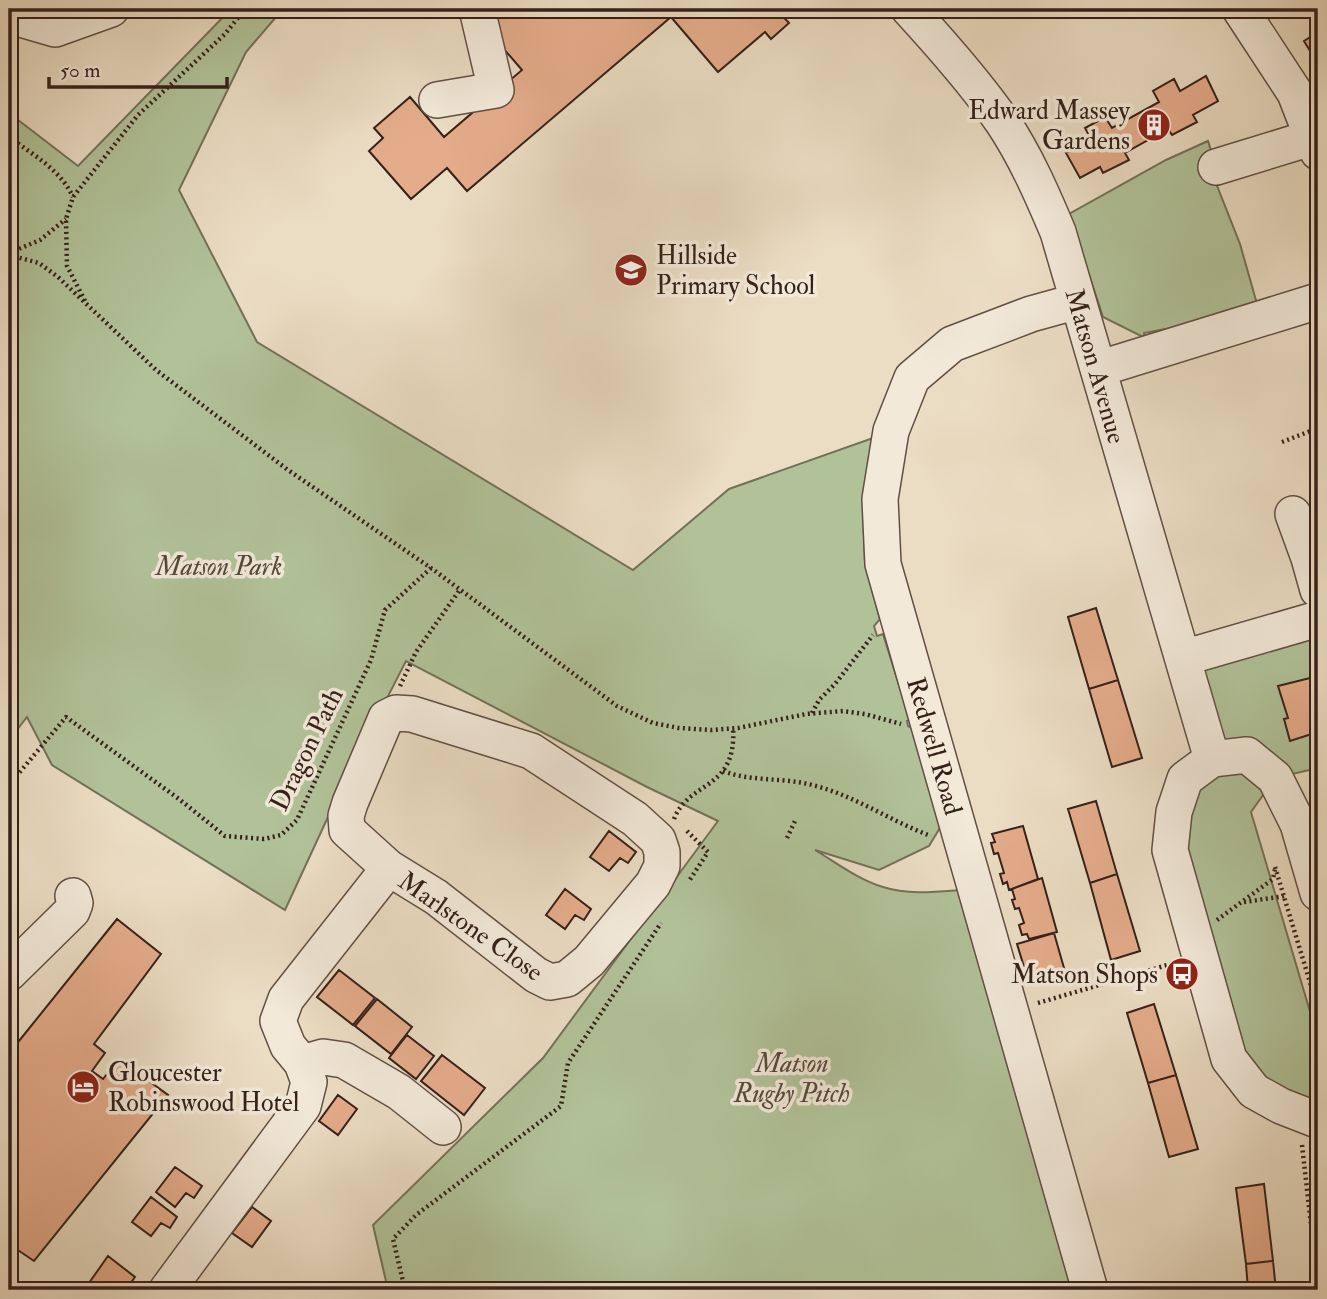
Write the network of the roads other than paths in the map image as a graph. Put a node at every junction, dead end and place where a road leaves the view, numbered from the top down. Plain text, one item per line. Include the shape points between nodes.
1 (111, 9) edge
2 (477, 9) edge
3 (909, 9) edge
4 (1240, 9) edge
5 (9, 12) edge
6 (437, 100) dead end
7 (1316, 145) edge
8 (1216, 167) dead end
9 (1078, 301) junction
10 (1318, 301) edge
11 (1098, 369) junction
12 (1293, 514) dead end
13 (1315, 567) edge
14 (1318, 619) edge
15 (1183, 658) junction
16 (1212, 759) junction
17 (388, 868) junction
18 (1302, 895) edge
19 (73, 896) dead end
20 (9, 973) edge
21 (302, 1063) junction
22 (1318, 1125) edge
23 (443, 1127) dead end
24 (167, 1290) edge
25 (1090, 1290) edge

1 - 5 street via 55,29
2 - 6 street via 496,90
3 - 9 street, Matson Avenue via 961,66 1003,123 1040,189
4 - 7 street via 1295,93
7 - 8 street
9 - 11 street, Matson Avenue
9 - 25 street, Redwell Road via 952,344 912,378 891,431 880,499 883,564
10 - 11 street
11 - 15 street, Matson Avenue
12 - 13 street
14 - 15 street
15 - 16 street, Matson Avenue
16 - 18 street via 1247,755 1275,778 1298,824 1291,862
16 - 22 street via 1185,779 1174,812 1170,850 1186,949 1229,1059 1254,1091
17 - 17 street, Marlstone Close via 347,830 346,816 386,718 396,713 531,751 650,831 662,852 662,866 653,884 589,961 567,979 550,982 436,897
17 - 21 street, Marlstone Close via 286,999 278,1020 288,1046
19 - 20 street via 72,911
21 - 23 street via 323,1057 344,1060
21 - 24 street, Marlstone Close via 309,1082 303,1106

